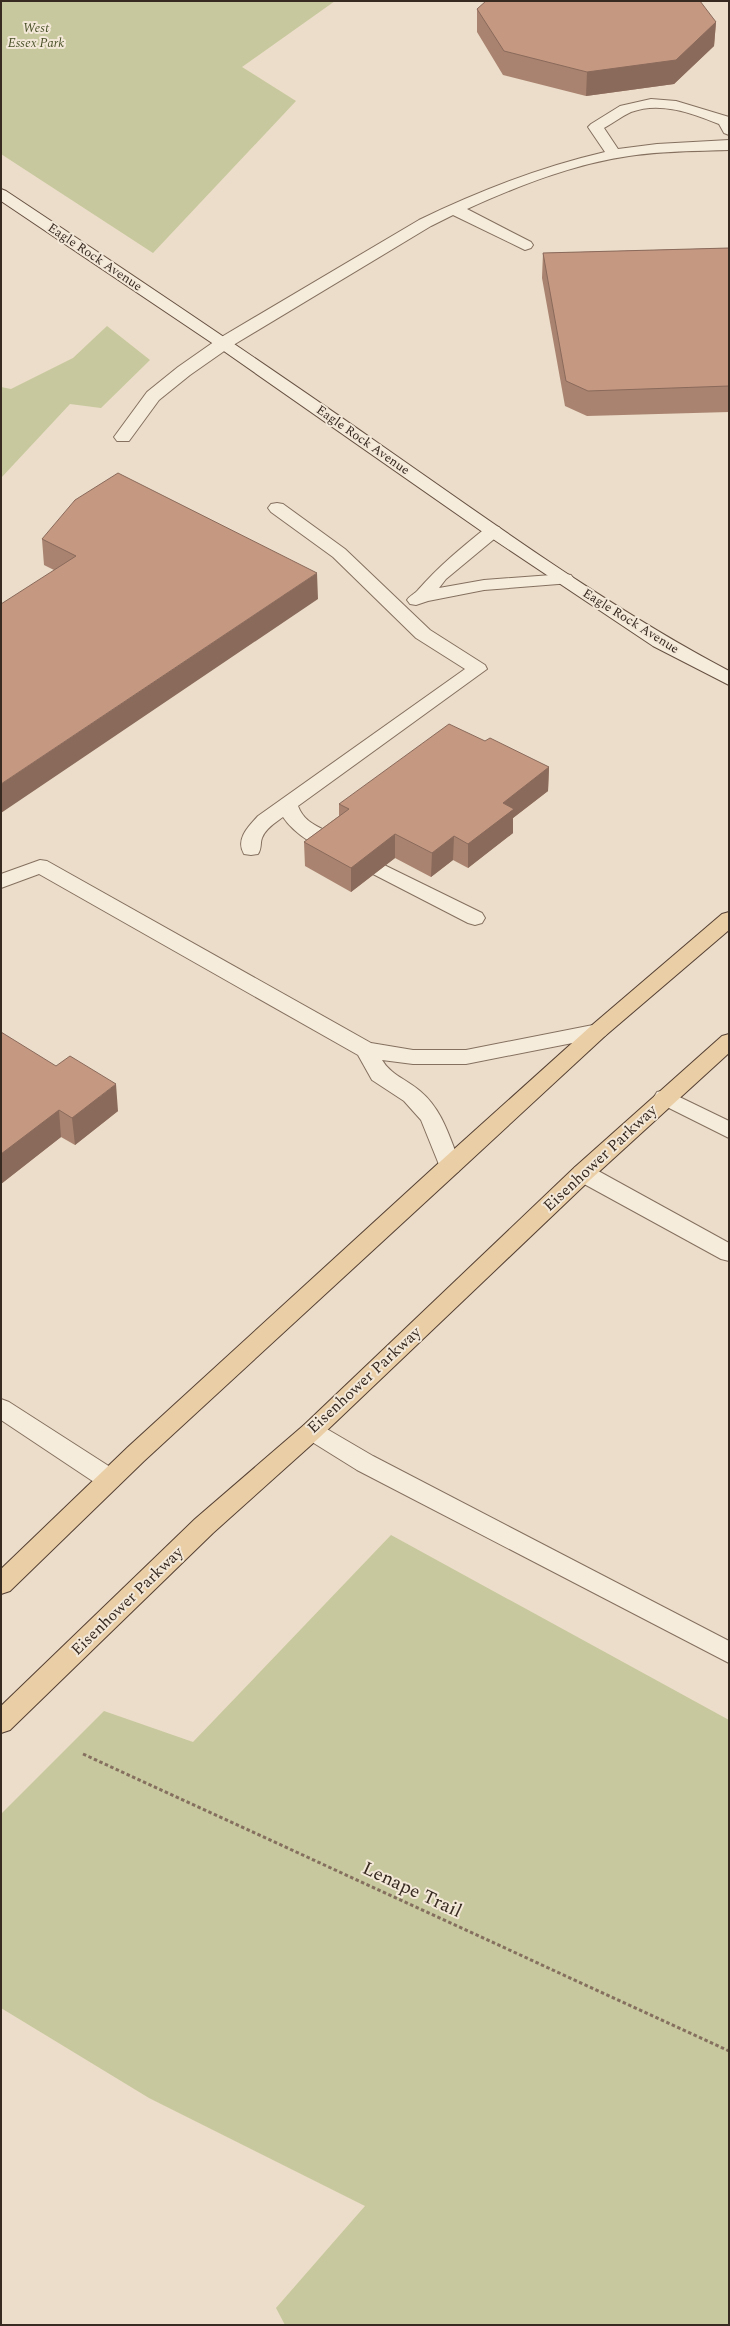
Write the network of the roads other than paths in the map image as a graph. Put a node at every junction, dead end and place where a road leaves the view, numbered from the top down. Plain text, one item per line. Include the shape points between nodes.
1 (729, 130) edge
2 (729, 145) edge
3 (614, 154) junction
4 (1, 194) edge
5 (454, 208) junction
6 (525, 245) dead end
7 (224, 343) junction
8 (123, 437) dead end
9 (277, 508) dead end
10 (493, 531) junction
11 (565, 578) junction
12 (423, 596) junction
13 (398, 612) junction
14 (729, 679) edge
15 (287, 804) junction
16 (334, 844) edge
17 (251, 849) dead end
18 (380, 869) edge
19 (1, 881) edge
20 (475, 918) dead end
21 (729, 919) edge
22 (598, 1031) junction
23 (729, 1041) edge
24 (366, 1050) junction
25 (665, 1096) junction
26 (729, 1130) edge
27 (450, 1166) junction
28 (583, 1172) junction
29 (729, 1253) edge
30 (1, 1408) edge
31 (312, 1431) junction
32 (110, 1479) junction
33 (1, 1584) edge
34 (729, 1653) edge
35 (1, 1722) edge

1 - 3 main road via 726,121 687,106 636,106 624,110 596,127
2 - 3 main road via 654,148
3 - 5 main road via 517,182
4 - 7 main road, Eagle Rock Avenue
5 - 6 main road
5 - 7 main road
7 - 8 main road via 153,396
7 - 10 main road, Eagle Rock Avenue
9 - 13 main road via 339,553
10 - 11 main road, Eagle Rock Avenue
10 - 12 main road via 440,575
11 - 12 main road via 484,586
11 - 14 main road, Eagle Rock Avenue via 660,642
12 - 13 main road
13 - 15 main road via 423,634 478,669
15 - 16 main road via 291,816 300,825
15 - 17 main road via 265,820 252,836
18 - 20 main road
19 - 24 main road via 40,866
21 - 22 main road
22 - 24 main road via 466,1057 412,1057
22 - 27 main road
23 - 25 main road, Eisenhower Parkway
24 - 27 main road via 380,1075 412,1096 431,1117
25 - 26 main road
25 - 28 main road, Eisenhower Parkway
27 - 32 main road
28 - 29 main road
28 - 31 main road, Eisenhower Parkway
30 - 32 main road
31 - 34 main road via 365,1463
31 - 35 main road, Eisenhower Parkway via 204,1526
32 - 33 main road

